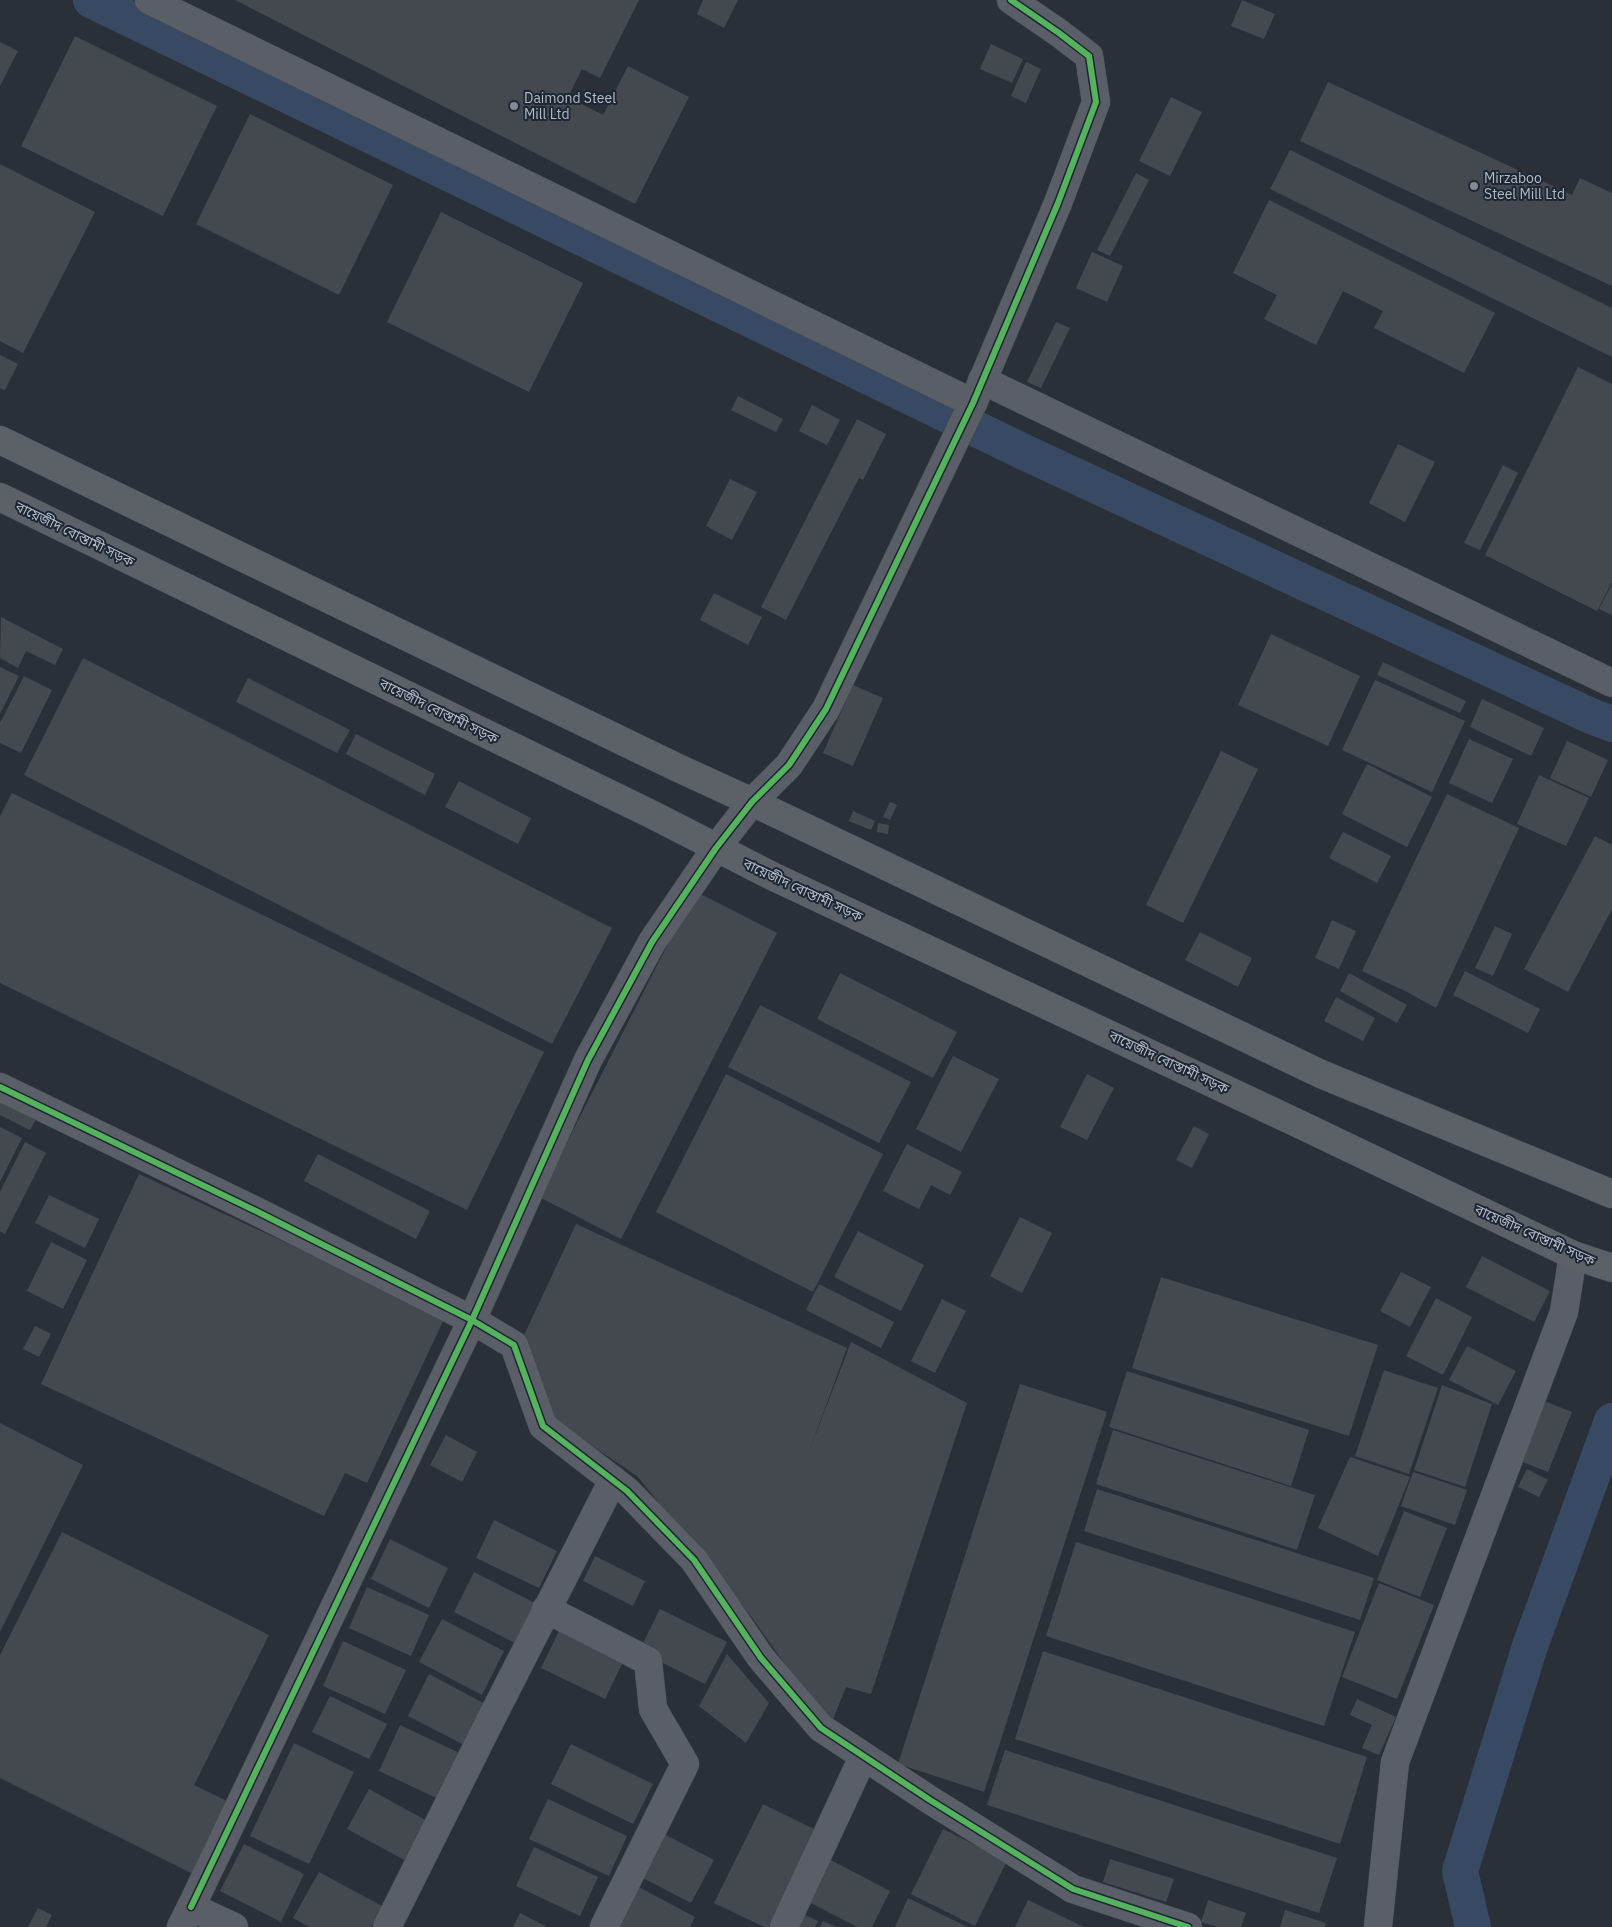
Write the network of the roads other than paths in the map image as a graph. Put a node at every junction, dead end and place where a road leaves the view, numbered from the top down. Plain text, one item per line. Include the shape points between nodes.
1 (149, 0) edge
2 (1011, 0) edge
3 (1047, 0) edge
4 (1060, 33) junction
5 (977, 392) junction
6 (0, 440) edge
7 (0, 497) edge
8 (1612, 684) edge
9 (752, 802) junction
10 (716, 848) junction
11 (0, 1087) edge
12 (1612, 1194) edge
13 (1573, 1255) junction
14 (1606, 1266) edge
15 (472, 1320) junction
16 (613, 1480) junction
17 (546, 1608) junction
18 (863, 1756) junction
19 (186, 1917) edge
20 (234, 1927) edge
21 (388, 1927) edge
22 (604, 1927) edge
23 (784, 1927) edge
24 (1188, 1927) edge
25 (1378, 1927) edge

1 - 5 street
2 - 4 street
3 - 4 street
4 - 5 street via 1089,56 1096,102 1058,203
5 - 8 street
5 - 9 street via 826,709 789,765
6 - 9 main road
7 - 10 main road, বায়েজীদ বোস্তামী সড়ক
9 - 10 street
9 - 12 main road via 1321,1074
10 - 13 main road, বায়েজীদ বোস্তামী সড়ক
10 - 15 street via 652,942 588,1060
11 - 15 street via 256,1210
13 - 14 main road, বায়েজীদ বোস্তামী সড়ক
13 - 25 street via 1564,1312 1395,1762
15 - 16 street via 514,1345 543,1426
15 - 19 street
16 - 17 street
16 - 18 street via 694,1560 761,1658 821,1728
17 - 21 street
17 - 22 street via 648,1661 653,1709 685,1764
18 - 23 street
18 - 24 street via 1073,1889
19 - 20 street

